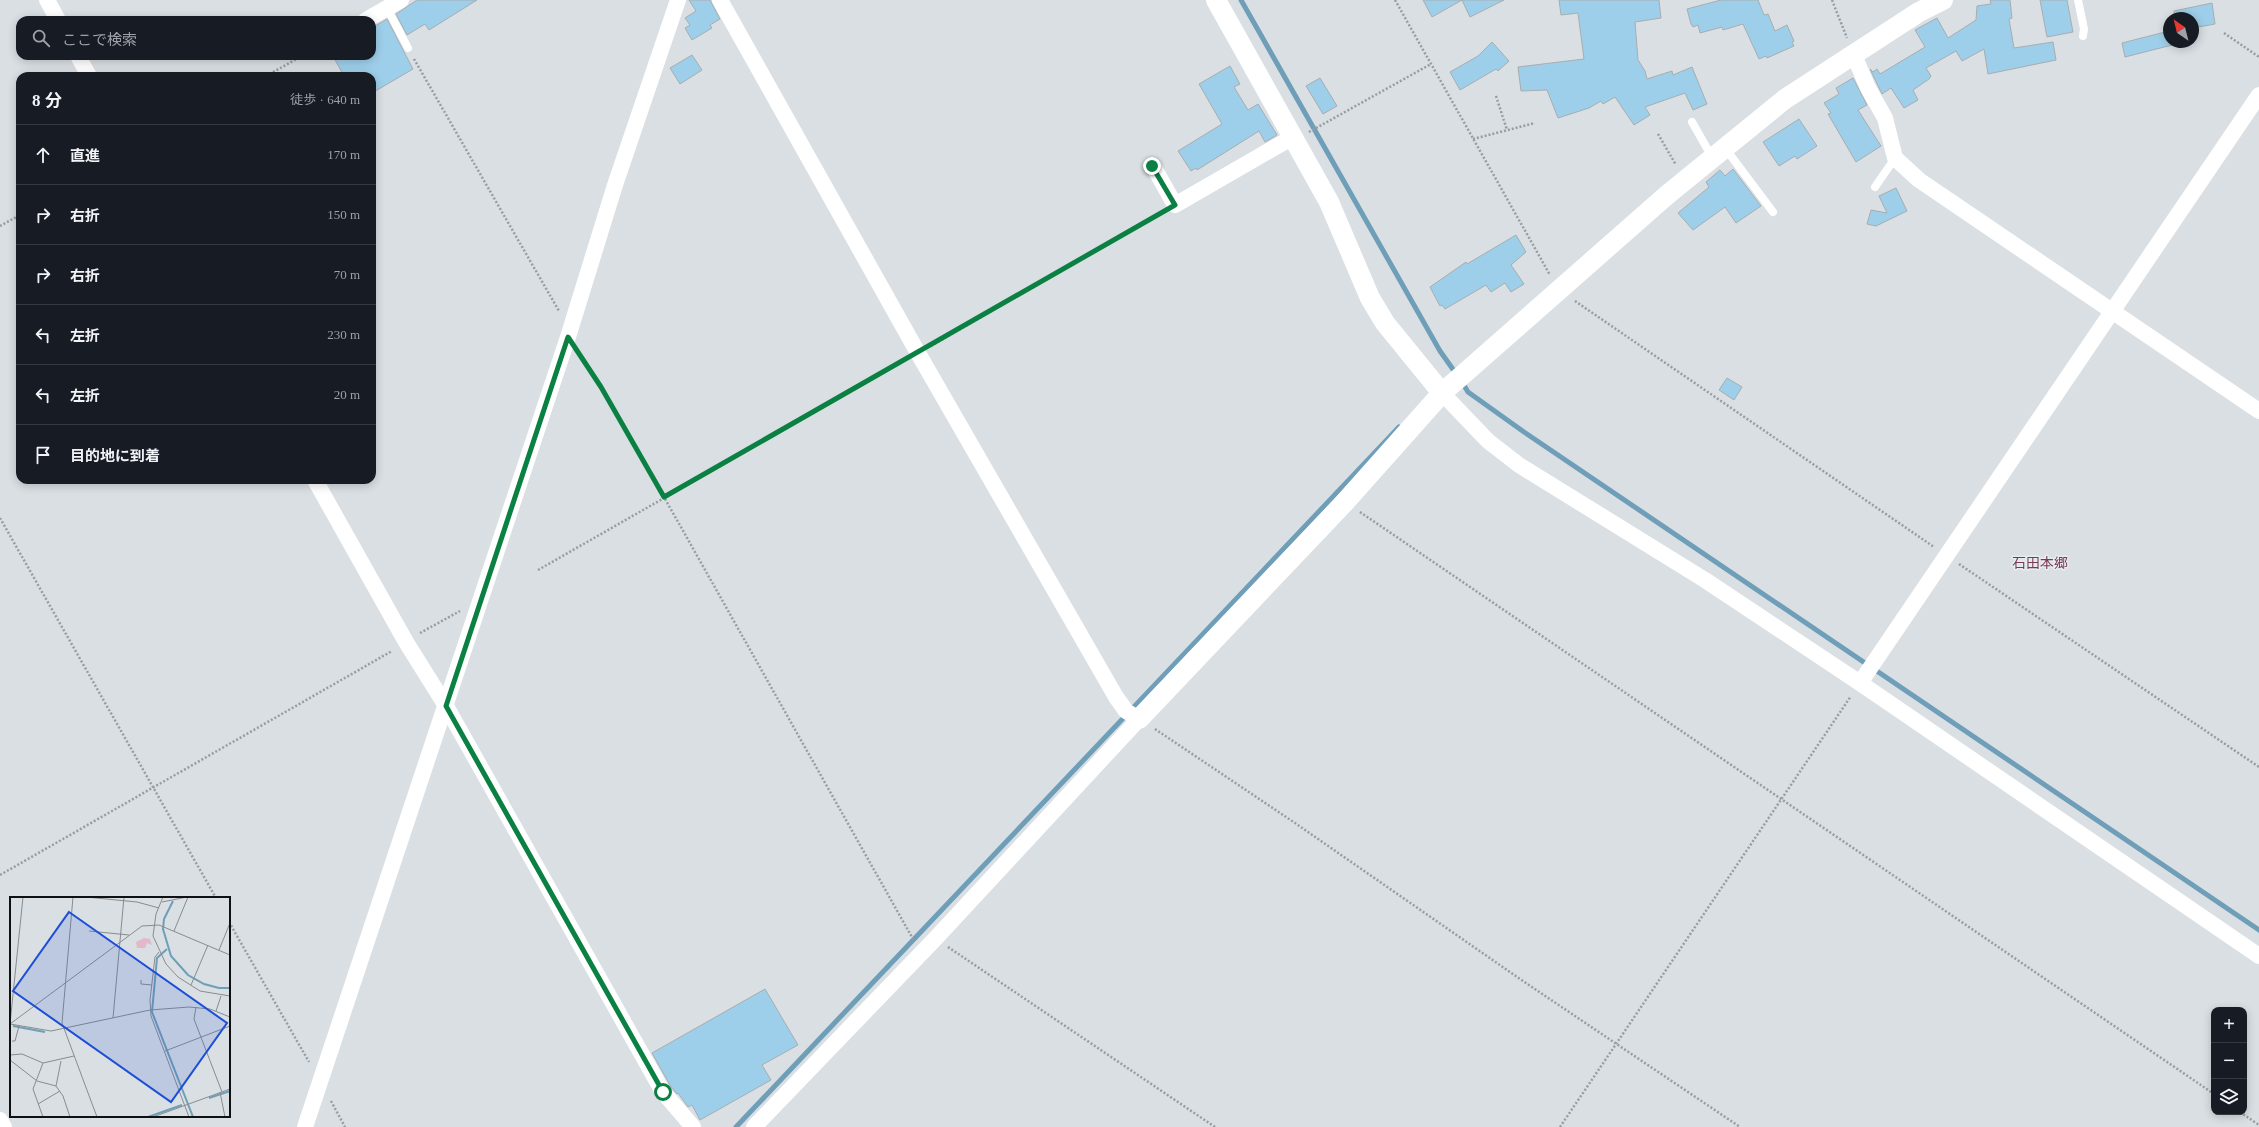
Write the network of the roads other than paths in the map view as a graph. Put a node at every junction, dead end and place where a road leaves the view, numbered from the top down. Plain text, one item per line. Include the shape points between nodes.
1 (47, 0) edge
2 (401, 0) edge
3 (678, 0) edge
4 (720, 0) edge
5 (1216, 0) edge
6 (1943, 0) edge
7 (2078, 0) edge
8 (387, 8) junction
9 (56, 16) edge
10 (373, 16) edge
11 (2083, 36) dead end
12 (408, 48) road end
13 (1853, 54) junction
14 (80, 60) edge
15 (87, 72) edge
16 (2259, 94) edge
17 (1692, 122) dead end
18 (1294, 138) junction
19 (1718, 153) junction
20 (1895, 158) junction
21 (1152, 166) dead end
22 (1876, 187) dead end
23 (1773, 212) dead end
24 (2113, 311) junction
25 (1442, 393) junction
26 (2259, 410) edge
27 (317, 484) edge
28 (1860, 683) junction
29 (446, 706) junction
30 (1139, 719) junction
31 (2259, 956) edge
32 (0, 1120) edge
33 (4, 1127) edge
34 (305, 1127) edge
35 (693, 1127) edge
36 (754, 1127) edge

1 - 9 street
2 - 8 street
3 - 29 street via 614,185 569,333
4 - 30 street via 918,353 1116,697 1126,711
5 - 18 street
6 - 13 street via 1919,12
7 - 11 lane
8 - 10 street
8 - 12 lane
13 - 19 street via 1785,100
13 - 20 street via 1885,118
14 - 15 street
16 - 24 street
17 - 19 lane
18 - 21 street via 1175,205
18 - 25 street via 1329,202 1370,298 1385,323
19 - 23 lane
19 - 25 street
20 - 22 lane
20 - 24 street via 1919,180
24 - 26 street
24 - 28 street
25 - 28 street via 1488,441 1519,466 1706,580
25 - 30 street via 1345,502
27 - 29 street
28 - 31 street
29 - 34 street
29 - 35 street via 663,1092
30 - 36 street via 921,954
32 - 33 street

